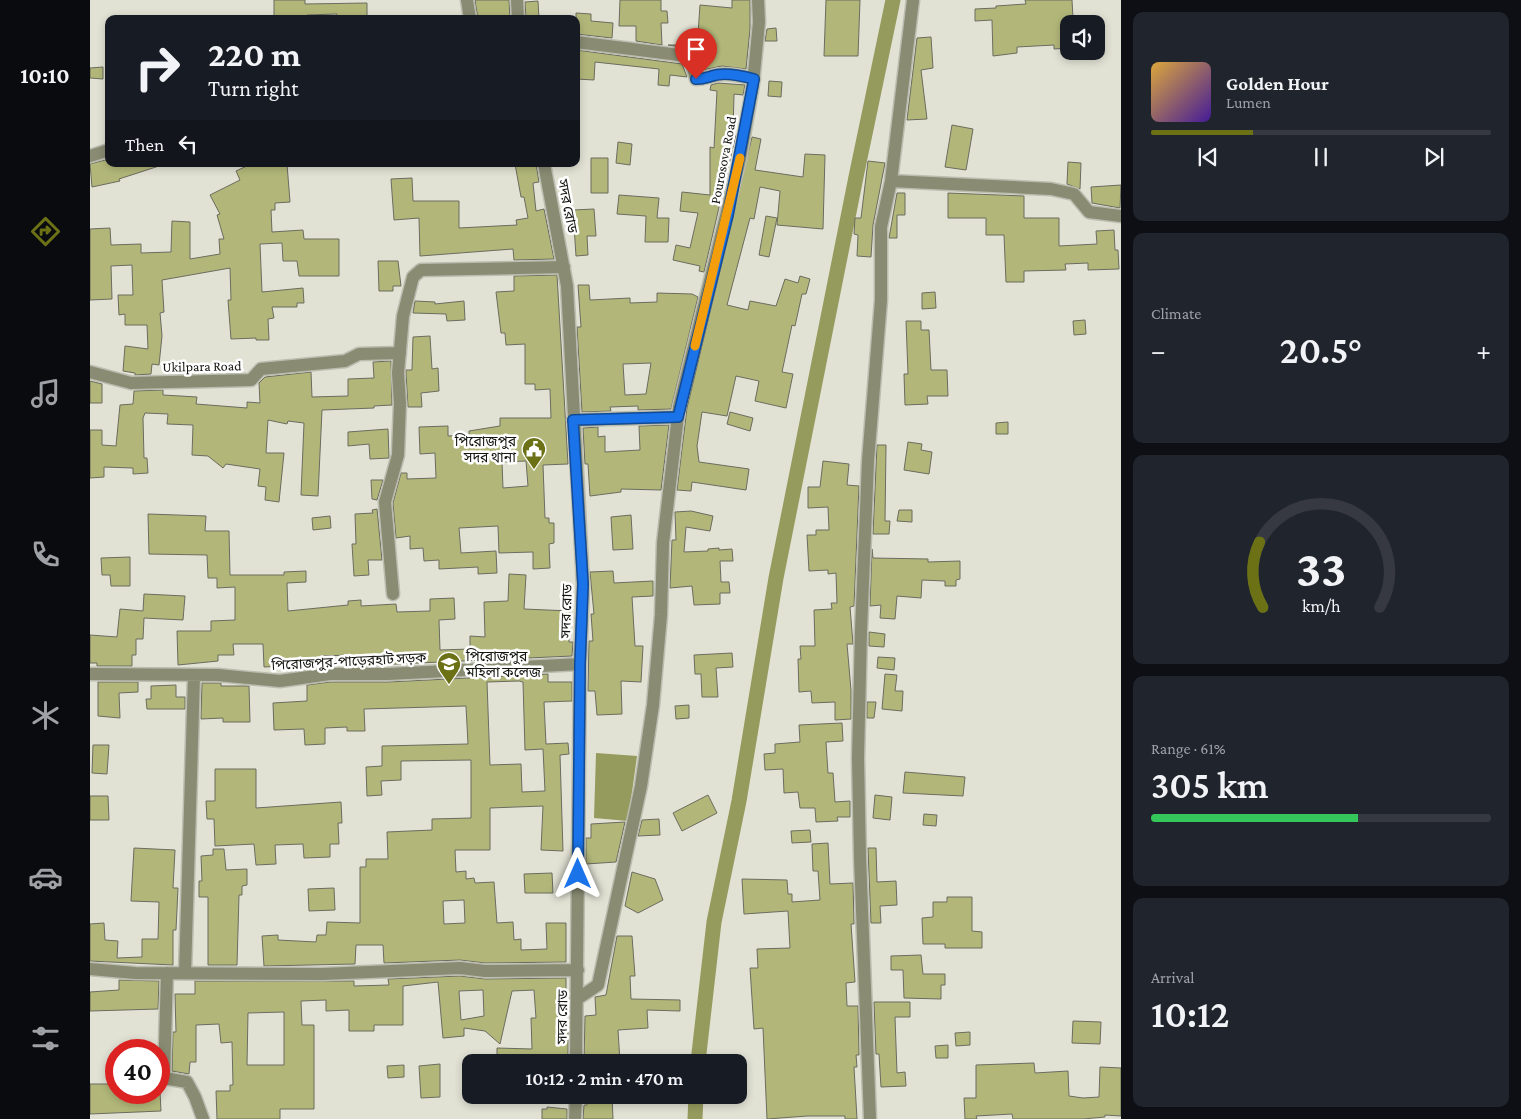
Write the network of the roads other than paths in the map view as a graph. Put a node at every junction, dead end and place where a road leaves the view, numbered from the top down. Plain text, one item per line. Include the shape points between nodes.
1 (466, 0) edge
2 (517, 0) edge
3 (758, 0) edge
4 (913, 0) edge
5 (469, 15) edge
6 (518, 15) edge
7 (580, 43) edge
8 (754, 79) junction
9 (105, 151) edge
10 (90, 156) edge
11 (545, 167) edge
12 (891, 181) junction
13 (1121, 216) edge
14 (564, 267) junction
15 (400, 353) junction
16 (90, 372) edge
17 (678, 417) junction
18 (573, 420) junction
19 (392, 594) dead end
20 (580, 664) junction
21 (90, 674) edge
22 (194, 676) junction
23 (90, 969) edge
24 (578, 970) junction
25 (168, 973) junction
26 (185, 973) junction
27 (578, 999) junction
28 (576, 1054) edge
29 (576, 1104) edge
30 (204, 1119) edge
31 (575, 1119) edge
32 (870, 1119) edge

1 - 5 street
2 - 6 street
3 - 8 street, Pourosova Road
4 - 12 street
7 - 8 street via 687,56 696,79 724,76
8 - 17 street, Pourosova Road via 728,215
9 - 10 street
11 - 14 street, সদর রোড
12 - 13 street via 1051,189 1074,194 1089,212
12 - 32 street via 881,227 881,300 868,461 860,641 860,848
14 - 15 street via 422,270 413,277 403,316
14 - 18 street, সদর রোড
15 - 16 street, Ukilpara Road via 359,354 346,361 261,369 251,380 130,383
15 - 19 street via 398,455 385,502
17 - 18 street
17 - 27 street, Pourosova Road via 663,543 653,705 641,786 598,985
18 - 20 street, সদর রোড via 583,584
20 - 22 street, পিরোজপুর-পাড়েরহাট সড়ক via 330,674 280,681
20 - 24 street, সদর রোড
21 - 22 street, পিরোজপুর-পাড়েরহাট সড়ক
22 - 26 street
23 - 25 street
24 - 26 street via 484,971 460,968 323,974
24 - 27 street, সদর রোড
25 - 26 street
25 - 30 street via 164,1078 187,1082
27 - 28 street, সদর রোড
29 - 31 street

